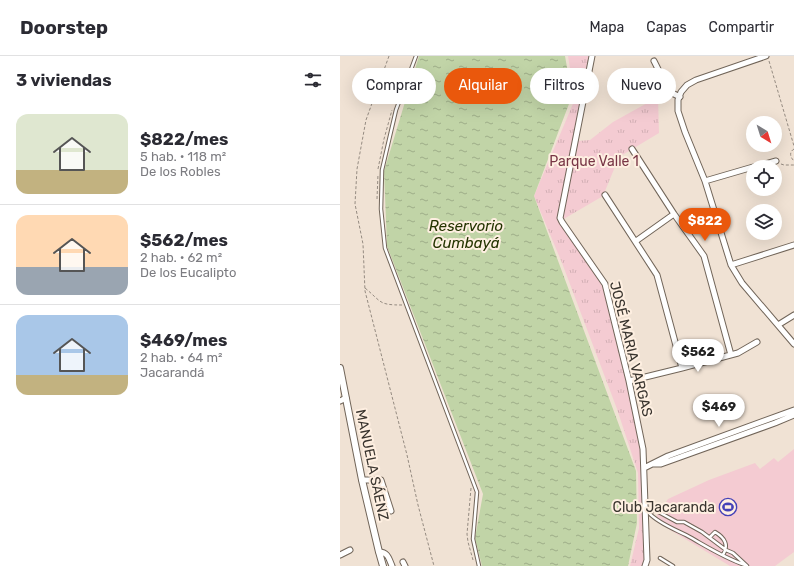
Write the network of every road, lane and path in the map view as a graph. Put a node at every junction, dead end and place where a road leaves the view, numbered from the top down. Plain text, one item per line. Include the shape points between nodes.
1 (389, 56) edge
2 (416, 56) edge
3 (592, 56) edge
4 (767, 56) edge
5 (654, 61) dead end
6 (680, 97) junction
7 (393, 107) dead end
8 (794, 146) edge
9 (632, 149) dead end
10 (794, 149) edge
11 (794, 161) edge
12 (782, 164) edge
13 (794, 165) edge
14 (746, 169) edge
15 (705, 181) junction
16 (605, 195) dead end
17 (378, 205) dead end
18 (674, 214) junction
19 (636, 241) junction
20 (794, 245) edge
21 (731, 265) junction
22 (364, 287) junction
23 (402, 305) dead end
24 (794, 315) edge
25 (778, 325) junction
26 (757, 342) dead end
27 (794, 344) edge
28 (731, 355) junction
29 (340, 368) edge
30 (682, 368) junction
31 (629, 381) junction
32 (343, 400) edge
33 (794, 410) edge
34 (794, 415) edge
35 (719, 440) junction
36 (644, 468) junction
37 (362, 480) junction
38 (471, 487) dead end
39 (391, 511) dead end
40 (647, 513) junction
41 (710, 537) junction
42 (350, 550) dead end
43 (726, 550) junction
44 (379, 552) junction
45 (340, 555) edge
46 (723, 555) junction
47 (660, 558) dead end
48 (473, 560) dead end
49 (746, 565) edge
50 (383, 566) edge
51 (392, 566) edge
52 (434, 566) edge
53 (479, 566) edge
54 (645, 566) edge
55 (673, 566) edge

1 - 22 path via 366,120 357,169 355,204 363,244
2 - 53 lane via 396,110 382,170 381,209 385,248 477,492 472,539
3 - 31 street, JOSÉ MARIA VARGAS via 560,218 605,284
4 - 6 street via 691,82 687,84
4 - 8 path
5 - 6 street via 662,76 660,87
6 - 15 street via 678,111
7 - 17 path via 378,165
9 - 18 street
10 - 11 path via 790,156
12 - 13 path
14 - 15 street
15 - 21 street
16 - 19 street
18 - 19 street
18 - 28 street via 707,261
19 - 30 street via 657,275
20 - 21 street
21 - 25 street via 742,283
22 - 23 path via 381,303
22 - 52 path
24 - 25 street
25 - 27 street
26 - 28 street
28 - 30 street
29 - 32 street, MANUELA SÁENZ
30 - 31 street
31 - 36 street, JOSÉ MARIA VARGAS via 643,449
32 - 37 street, MANUELA SÁENZ
33 - 35 street
34 - 35 street
35 - 36 street via 661,464
36 - 40 street, JOSÉ MARIA VARGAS
37 - 39 street via 381,480
37 - 44 street, MANUELA SÁENZ
38 - 48 path via 467,534
40 - 41 lane via 655,510 676,522 684,522
40 - 46 lane
40 - 54 street, JOSÉ MARIA VARGAS
41 - 43 lane
41 - 43 lane via 715,532 718,534 726,545
42 - 45 street
43 - 46 lane
43 - 49 lane
44 - 50 street, MANUELA SÁENZ
44 - 51 street via 387,555
46 - 49 lane
47 - 55 lane

